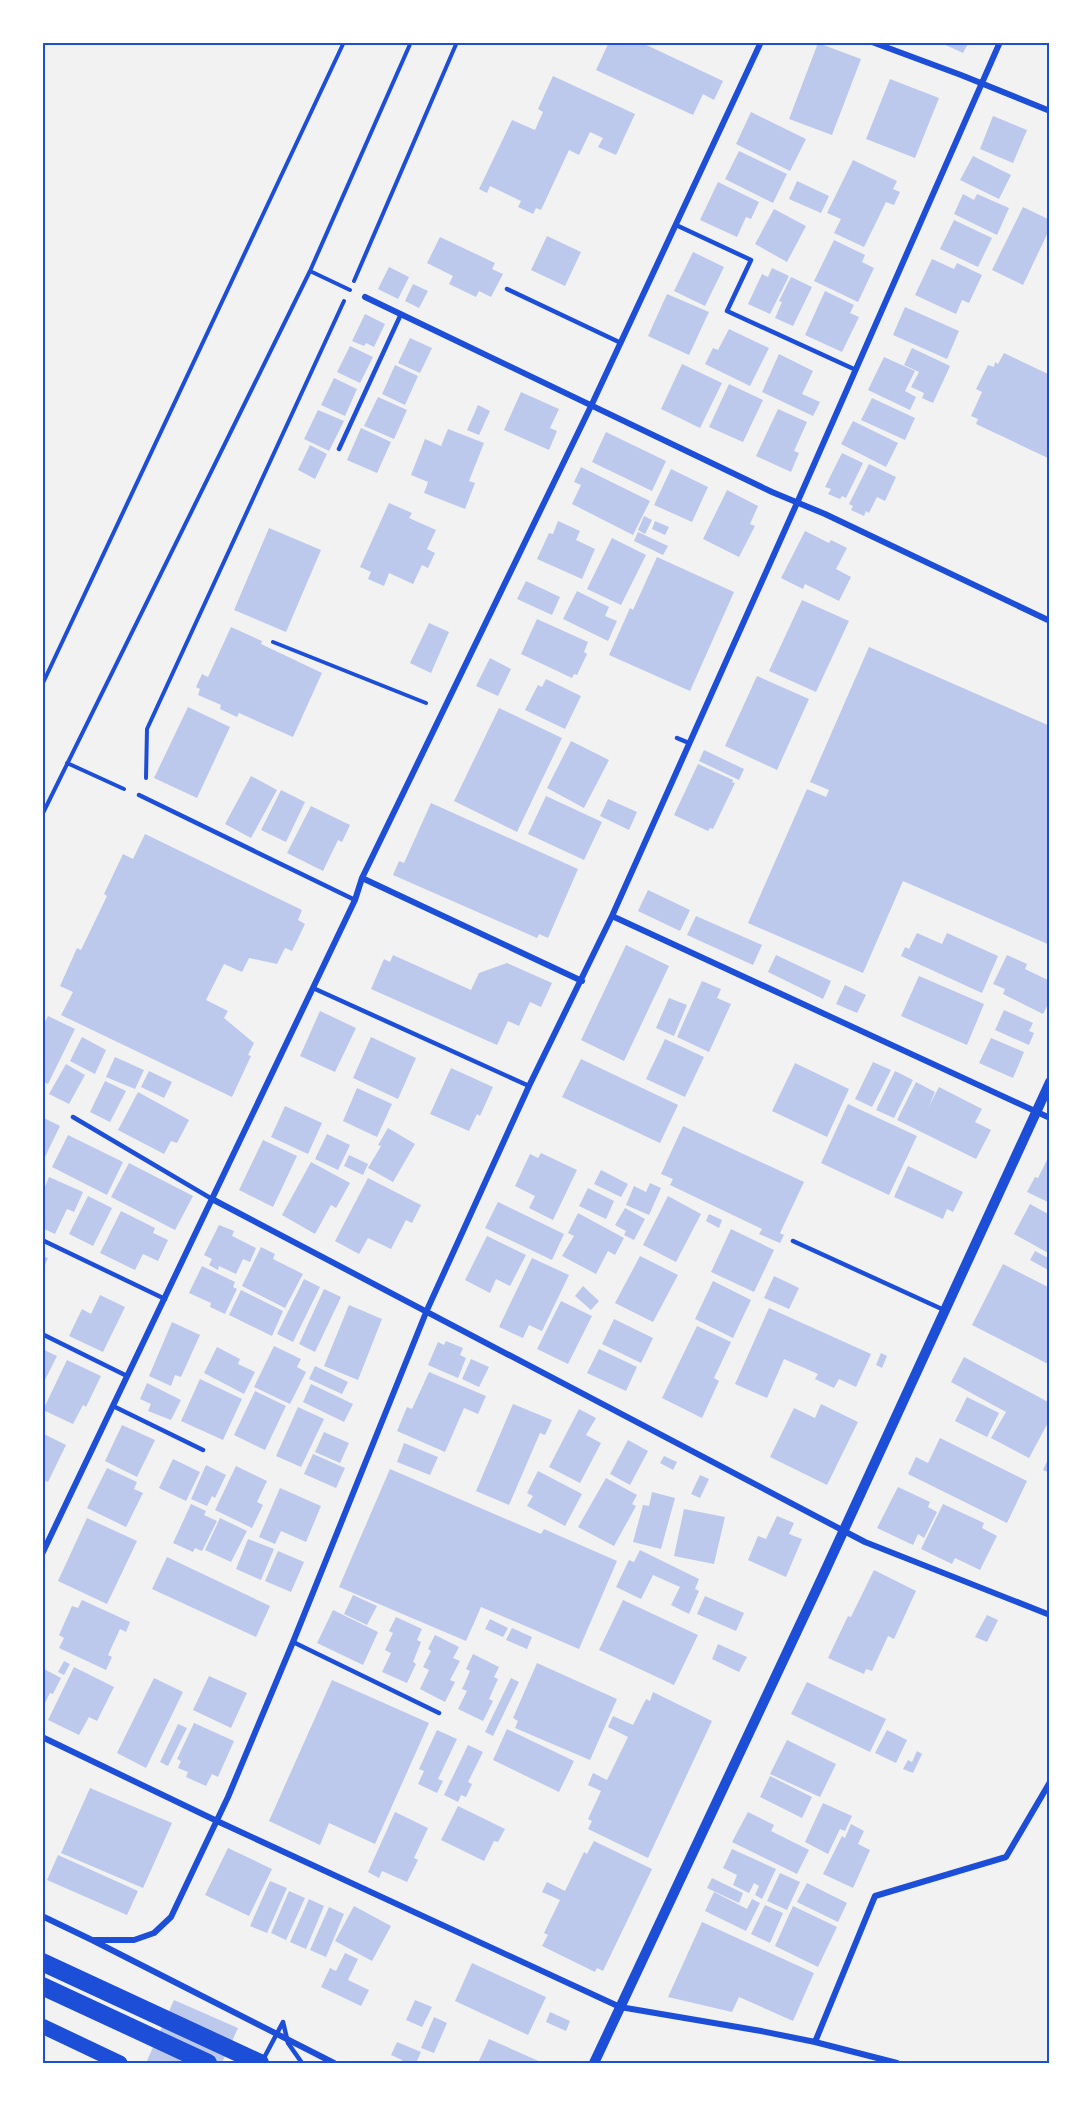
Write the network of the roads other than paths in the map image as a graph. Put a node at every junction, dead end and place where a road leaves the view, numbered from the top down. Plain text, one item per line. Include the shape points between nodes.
1 (761, 42) edge
2 (872, 42) edge
3 (1000, 42) edge
4 (981, 85) junction
5 (1050, 111) edge
6 (676, 225) junction
7 (507, 289) dead end
8 (365, 297) dead end
9 (401, 314) junction
10 (621, 343) junction
11 (856, 370) junction
12 (592, 404) junction
13 (339, 449) dead end
14 (797, 503) junction
15 (1050, 621) edge
16 (677, 738) dead end
17 (689, 743) junction
18 (139, 795) road end
19 (362, 878) junction
20 (355, 900) junction
21 (612, 916) junction
22 (582, 981) junction
23 (313, 988) junction
24 (1050, 1082) edge
25 (529, 1086) junction
26 (1036, 1112) junction
27 (73, 1117) dead end
28 (1050, 1118) edge
29 (212, 1199) junction
30 (42, 1240) edge
31 (793, 1241) dead end
32 (165, 1299) junction
33 (427, 1310) junction
34 (945, 1310) junction
35 (42, 1334) edge
36 (127, 1376) junction
37 (113, 1406) junction
38 (203, 1450) dead end
39 (843, 1531) junction
40 (42, 1554) edge
41 (1050, 1615) edge
42 (293, 1642) junction
43 (440, 1713) dead end
44 (42, 1737) edge
45 (1050, 1782) edge
46 (217, 1821) junction
47 (42, 1917) edge
48 (92, 1940) junction
49 (42, 1962) edge
50 (42, 1986) edge
51 (620, 2007) junction
52 (42, 2026) edge
53 (815, 2042) junction
54 (120, 2063) edge
55 (208, 2063) edge
56 (258, 2063) edge
57 (302, 2063) edge
58 (334, 2063) edge
59 (594, 2063) edge
60 (897, 2063) edge

1 - 6 street
2 - 4 street
3 - 4 street
4 - 5 street
4 - 11 street
6 - 10 street
6 - 11 lane via 751,260 727,311
7 - 10 lane
8 - 9 street
9 - 12 street
9 - 13 lane
10 - 12 street
11 - 14 street
12 - 14 street
12 - 19 street
14 - 15 street
14 - 17 street
16 - 17 lane
17 - 21 street
18 - 20 lane
19 - 20 street
19 - 22 street
20 - 23 street
21 - 22 street
21 - 26 street
22 - 25 street
23 - 25 lane
23 - 29 street
24 - 26 street
25 - 33 street
26 - 28 street
26 - 34 street
27 - 29 lane
29 - 32 street
29 - 33 street
30 - 32 lane
31 - 34 lane
32 - 36 street
33 - 39 street
33 - 42 street
34 - 39 street
35 - 36 lane
36 - 37 street
37 - 38 lane
37 - 40 street
39 - 41 street
39 - 51 street
42 - 43 lane
42 - 46 street
44 - 46 street
45 - 53 street via 1006,1857 874,1896
46 - 48 street via 171,1917 154,1934 134,1940
46 - 51 street
47 - 48 street
48 - 58 street
49 - 56 highway
50 - 55 highway
51 - 53 street
51 - 59 street
52 - 54 main road
53 - 60 street
56 - 57 lane via 283,2022 288,2043

